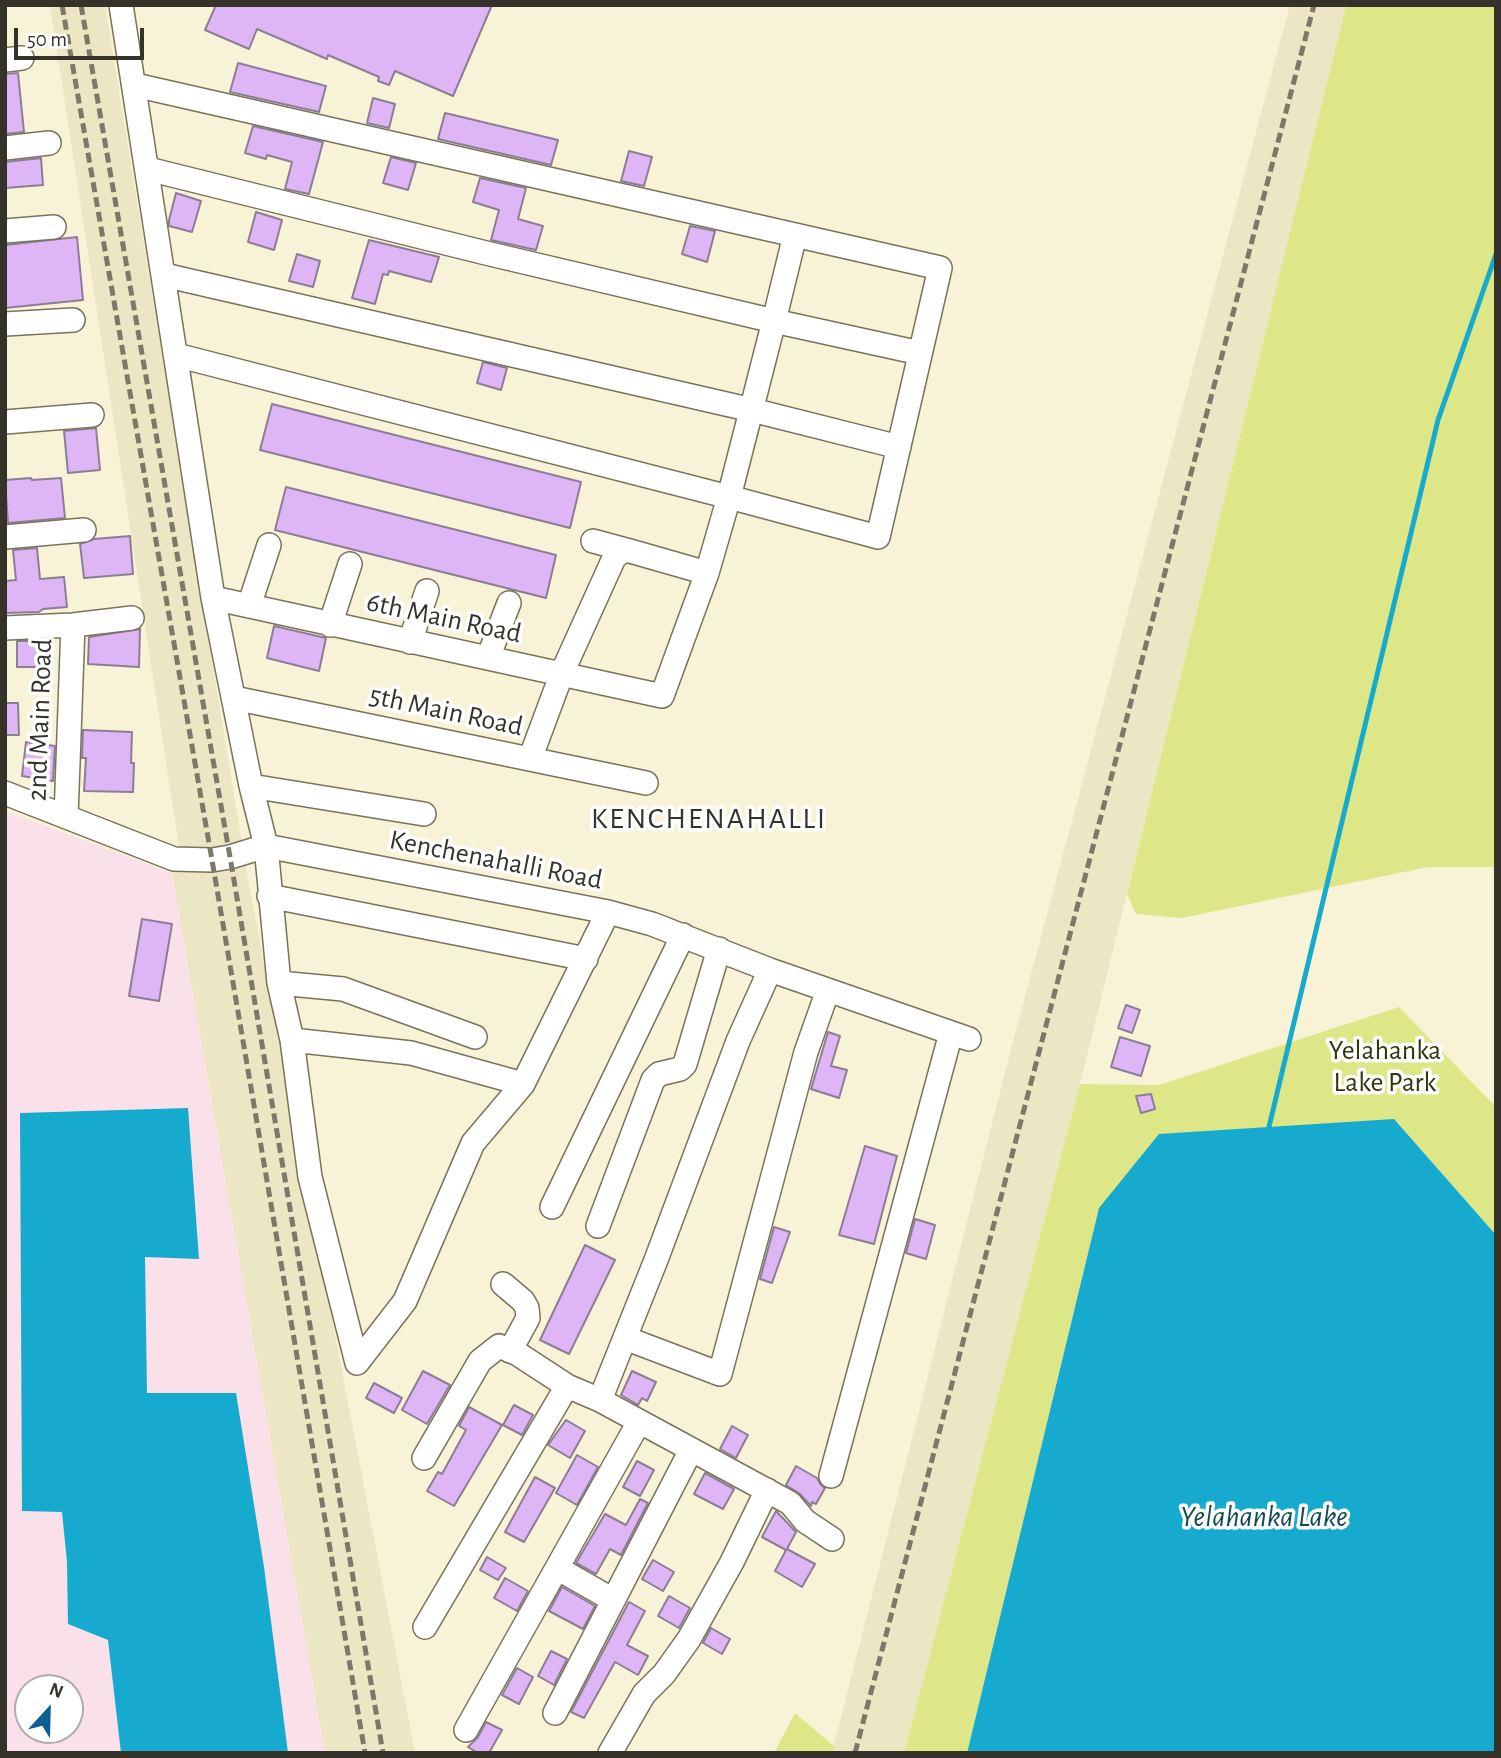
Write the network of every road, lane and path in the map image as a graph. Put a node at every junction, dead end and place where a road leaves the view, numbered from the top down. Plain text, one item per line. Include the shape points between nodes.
1 (121, 5) edge
2 (135, 85) junction
3 (48, 144) dead end
4 (5, 148) edge
5 (148, 169) junction
6 (54, 227) dead end
7 (5, 231) edge
8 (795, 235) junction
9 (164, 275) junction
10 (73, 320) dead end
11 (774, 321) junction
12 (5, 324) edge
13 (920, 354) junction
14 (176, 355) junction
15 (752, 410) junction
16 (92, 415) dead end
17 (5, 422) edge
18 (899, 447) junction
19 (729, 496) junction
20 (84, 530) dead end
21 (5, 537) edge
22 (593, 541) dead end
23 (270, 545) dead end
24 (630, 551) junction
25 (350, 564) dead end
26 (707, 573) junction
27 (427, 591) dead end
28 (213, 598) junction
29 (509, 604) dead end
30 (249, 606) junction
31 (132, 618) dead end
32 (73, 625) junction
33 (330, 625) junction
34 (5, 628) edge
35 (410, 642) junction
36 (488, 658) junction
37 (562, 673) junction
38 (233, 698) junction
39 (530, 759) junction
40 (646, 783) dead end
41 (251, 786) junction
42 (5, 793) edge
43 (424, 814) dead end
44 (66, 817) junction
45 (266, 846) junction
46 (269, 896) junction
47 (608, 912) junction
48 (682, 935) junction
49 (719, 949) junction
50 (586, 959) junction
51 (770, 970) junction
52 (279, 983) junction
53 (828, 990) junction
54 (475, 1037) dead end
55 (292, 1040) junction
56 (523, 1084) junction
57 (552, 1207) dead end
58 (598, 1226) dead end
59 (503, 1284) dead end
60 (625, 1338) junction
61 (510, 1351) junction
62 (567, 1386) junction
63 (600, 1400) junction
64 (639, 1422) junction
65 (691, 1450) junction
66 (424, 1458) dead end
67 (831, 1476) dead end
68 (767, 1490) junction
69 (832, 1539) dead end
70 (557, 1568) junction
71 (613, 1600) junction
72 (425, 1627) dead end
73 (555, 1713) dead end
74 (466, 1730) dead end
75 (610, 1753) edge

1 - 2 street
2 - 5 street
2 - 8 street
3 - 4 street
5 - 9 street
5 - 11 street
6 - 7 street
8 - 11 street
8 - 13 street via 940,268
9 - 14 street
9 - 15 street
10 - 12 street
11 - 13 street
11 - 15 street
13 - 18 street
14 - 19 street
14 - 28 street
15 - 18 street
15 - 19 street
16 - 17 street
18 - 19 street via 878,537
19 - 26 street
20 - 21 street
22 - 24 street
23 - 30 street
24 - 26 street
24 - 37 street via 614,558
25 - 33 street
26 - 37 street, 6th Main Road via 662,696
27 - 35 street
28 - 30 street, 6th Main Road
28 - 38 street
29 - 36 street
30 - 33 street, 6th Main Road
31 - 32 street
32 - 34 street
32 - 44 street, 2nd Main Road
33 - 35 street, 6th Main Road
35 - 36 street, 6th Main Road
36 - 37 street, 6th Main Road
37 - 39 street
38 - 39 street, 5th Main Road
38 - 41 street
39 - 40 street, 5th Main Road
41 - 43 street
41 - 45 street
42 - 44 street, Kenchenahalli Road
44 - 45 street, Kenchenahalli Road via 174,859 230,858
45 - 46 street
45 - 47 street, Kenchenahalli Road
46 - 50 street
46 - 52 street
47 - 48 street, Kenchenahalli Road
47 - 50 street
48 - 49 street, Kenchenahalli Road
48 - 57 street
49 - 51 street, Kenchenahalli Road
49 - 58 street via 685,1064 653,1080
50 - 56 street
51 - 53 street, Kenchenahalli Road
51 - 60 street via 738,1041
52 - 54 street via 343,989
52 - 55 street
53 - 60 street via 806,1052 720,1374
53 - 67 street, Kenchenahalli Road via 960,1036
55 - 56 street via 411,1053
55 - 56 street via 310,1177 358,1363 405,1301 473,1143
59 - 61 street via 527,1308 528,1318
60 - 63 street
61 - 62 street
61 - 66 street via 499,1346 480,1361
62 - 63 street
62 - 72 street
63 - 64 street
64 - 65 street
64 - 70 street
65 - 68 street
65 - 71 street
68 - 69 street
68 - 75 street via 690,1639 644,1694
70 - 71 street
70 - 74 street
71 - 73 street

